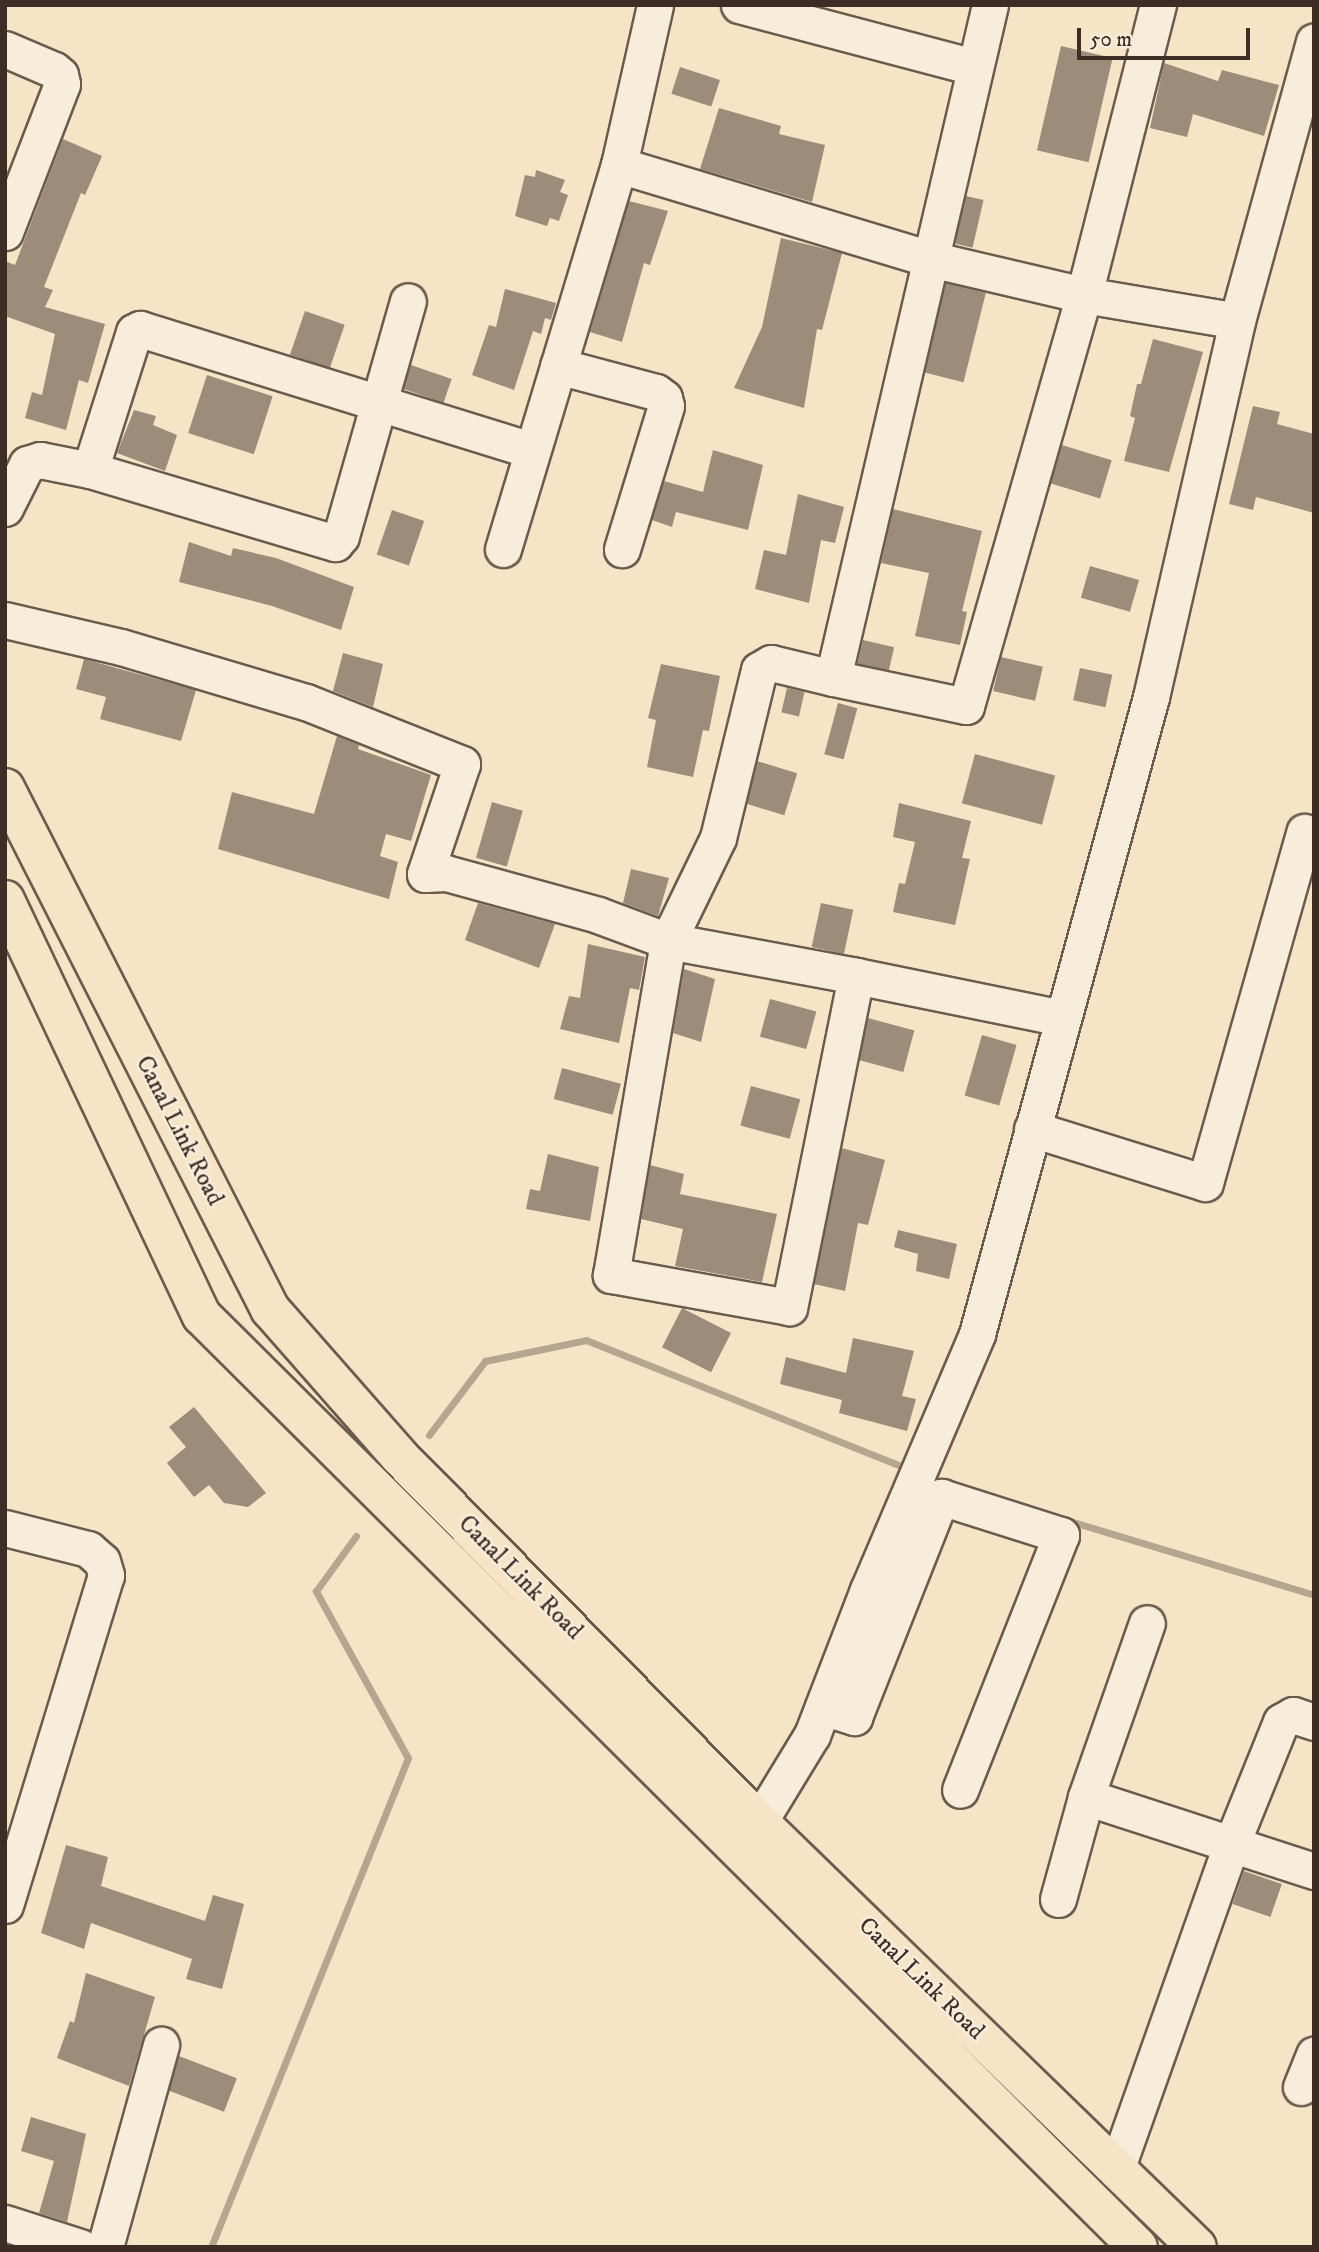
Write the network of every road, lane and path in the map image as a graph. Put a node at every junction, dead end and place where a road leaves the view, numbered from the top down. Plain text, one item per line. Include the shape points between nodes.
1 (655, 5) edge
2 (739, 5) edge
3 (989, 5) edge
4 (1158, 5) edge
5 (1314, 41) edge
6 (5, 49) edge
7 (973, 67) junction
8 (620, 165) junction
9 (5, 233) edge
10 (929, 259) junction
11 (1084, 295) junction
12 (408, 300) dead end
13 (1237, 321) junction
14 (558, 366) junction
15 (378, 404) junction
16 (532, 450) junction
17 (90, 470) junction
18 (5, 508) edge
19 (503, 549) dead end
20 (622, 549) dead end
21 (5, 620) edge
22 (833, 678) junction
23 (5, 788) edge
24 (1304, 832) dead end
25 (5, 900) edge
26 (668, 941) junction
27 (856, 976) junction
28 (1062, 1018) junction
29 (1032, 1129) junction
30 (305, 1349) junction
31 (262, 1376) junction
32 (918, 1512) junction
33 (5, 1528) edge
34 (1147, 1623) dead end
35 (1314, 1722) edge
36 (960, 1790) dead end
37 (1086, 1797) junction
38 (759, 1822) junction
39 (1232, 1843) junction
40 (1314, 1871) edge
41 (1058, 1899) dead end
42 (5, 1905) edge
43 (161, 2045) dead end
44 (1314, 2054) edge
45 (1301, 2087) dead end
46 (1116, 2170) junction
47 (5, 2223) edge
48 (80, 2247) edge
49 (105, 2247) edge
50 (1138, 2247) edge
51 (1197, 2247) edge

1 - 8 street
2 - 7 street
3 - 7 street
4 - 11 street
5 - 13 street
6 - 9 street via 54,70 62,84
7 - 10 street
8 - 10 street
8 - 14 street
10 - 11 street
10 - 22 street
11 - 13 street
11 - 22 street via 966,706
12 - 15 street
13 - 28 street via 1152,697
14 - 16 street
14 - 20 street via 664,398 666,406
15 - 16 street
15 - 17 street via 140,329 134,332
15 - 17 street via 341,536 335,543
16 - 19 street
17 - 18 street via 32,461
21 - 26 street via 121,647 306,702 462,764 425,874 446,873 535,897
22 - 26 street via 771,663 759,670 718,838
23 - 30 main road, Canal Link Road via 270,1309
24 - 29 street via 1205,1183
25 - 31 main road, Canal Link Road via 202,1316
26 - 27 street
26 - 27 street via 611,1275 789,1307
27 - 28 street
28 - 29 street
29 - 32 street via 977,1335
30 - 31 main road
30 - 38 main road, Canal Link Road via 400,1456
31 - 50 main road, Canal Link Road
32 - 36 street via 941,1497 1061,1535
32 - 38 street via 812,1735
33 - 42 street via 88,1549 102,1562 106,1575
34 - 37 street
35 - 39 street via 1293,1715 1281,1722
37 - 39 street
37 - 41 street
38 - 46 main road, Canal Link Road
39 - 40 street
39 - 46 street
43 - 49 street
44 - 45 street
46 - 51 main road, Canal Link Road
47 - 48 street

